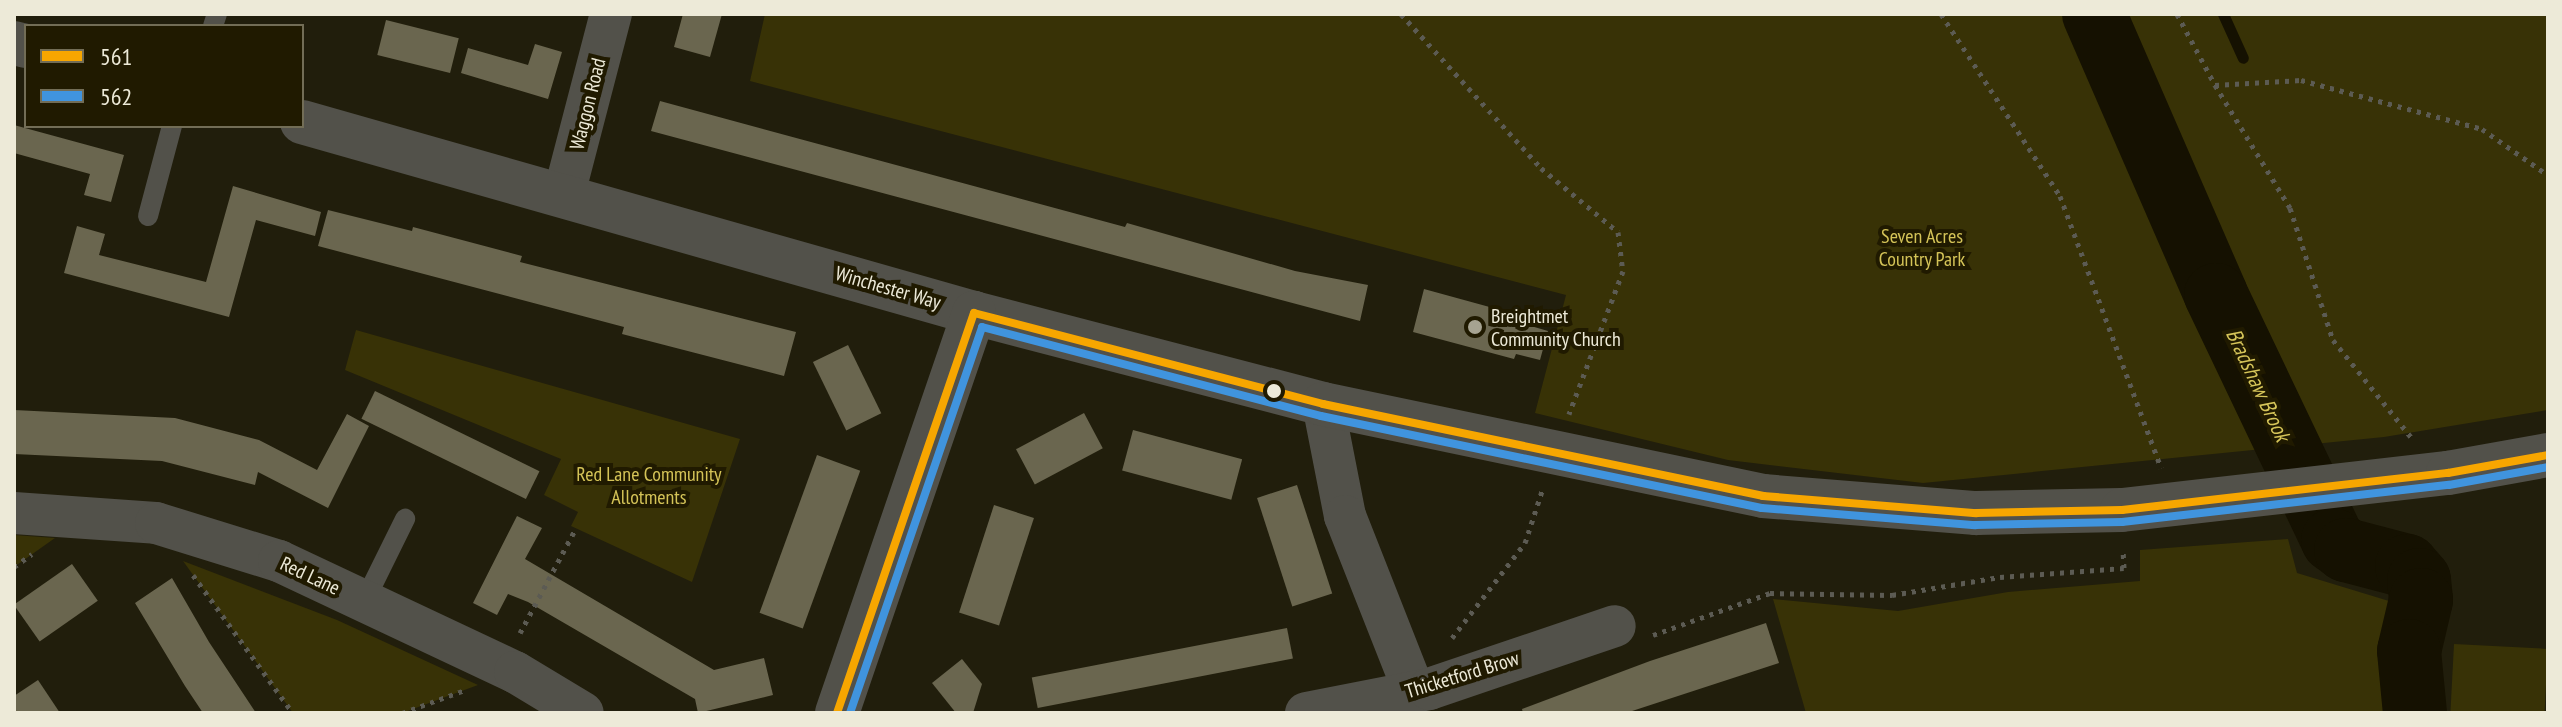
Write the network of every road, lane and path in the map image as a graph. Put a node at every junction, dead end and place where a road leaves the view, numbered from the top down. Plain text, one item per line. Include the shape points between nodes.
1 (611, 14) edge
2 (1401, 14) edge
3 (1941, 14) edge
4 (2177, 14) edge
5 (2215, 85) junction
6 (304, 123) edge
7 (171, 128) edge
8 (2548, 175) edge
9 (564, 194) junction
10 (148, 216) dead end
11 (974, 313) junction
12 (1323, 404) junction
13 (2548, 455) edge
14 (1553, 456) junction
15 (2448, 473) junction
16 (2192, 502) junction
17 (2122, 510) junction
18 (14, 513) edge
19 (405, 519) dead end
20 (576, 528) dead end
21 (191, 573) dead end
22 (364, 602) junction
23 (1615, 626) joint
24 (509, 669) junction
25 (1421, 690) junction
26 (293, 713) edge
27 (402, 713) edge
28 (583, 713) edge
29 (837, 713) edge
30 (1306, 713) edge

1 - 9 street, Waggon Road
2 - 14 path via 1541,168 1618,232 1623,271
3 - 16 path via 2060,196
4 - 5 path
5 - 8 path via 2301,80 2467,124 2507,143
5 - 15 path via 2290,208 2333,340 2401,427
6 - 9 street, Winchester Way
7 - 10 lane
9 - 11 street, Winchester Way
11 - 12 street, Winchester Way
11 - 29 street
12 - 14 street, Winchester Way
12 - 25 street via 1345,516
13 - 15 street, Winchester Way
14 - 17 street, Winchester Way via 1763,496 1976,513
14 - 25 path via 1525,543 1434,662
15 - 16 street, Winchester Way
16 - 17 street, Winchester Way
17 - 23 path via 2124,568 2000,577 1892,595 1770,593 1644,638
18 - 22 street, Red Lane via 156,523 279,561
19 - 22 lane
20 - 24 path
21 - 26 path
22 - 24 street, Red Lane
23 - 25 street, Thicketford Brow
24 - 27 path
24 - 28 street, Red Lane
25 - 30 street, Thicketford Brow

